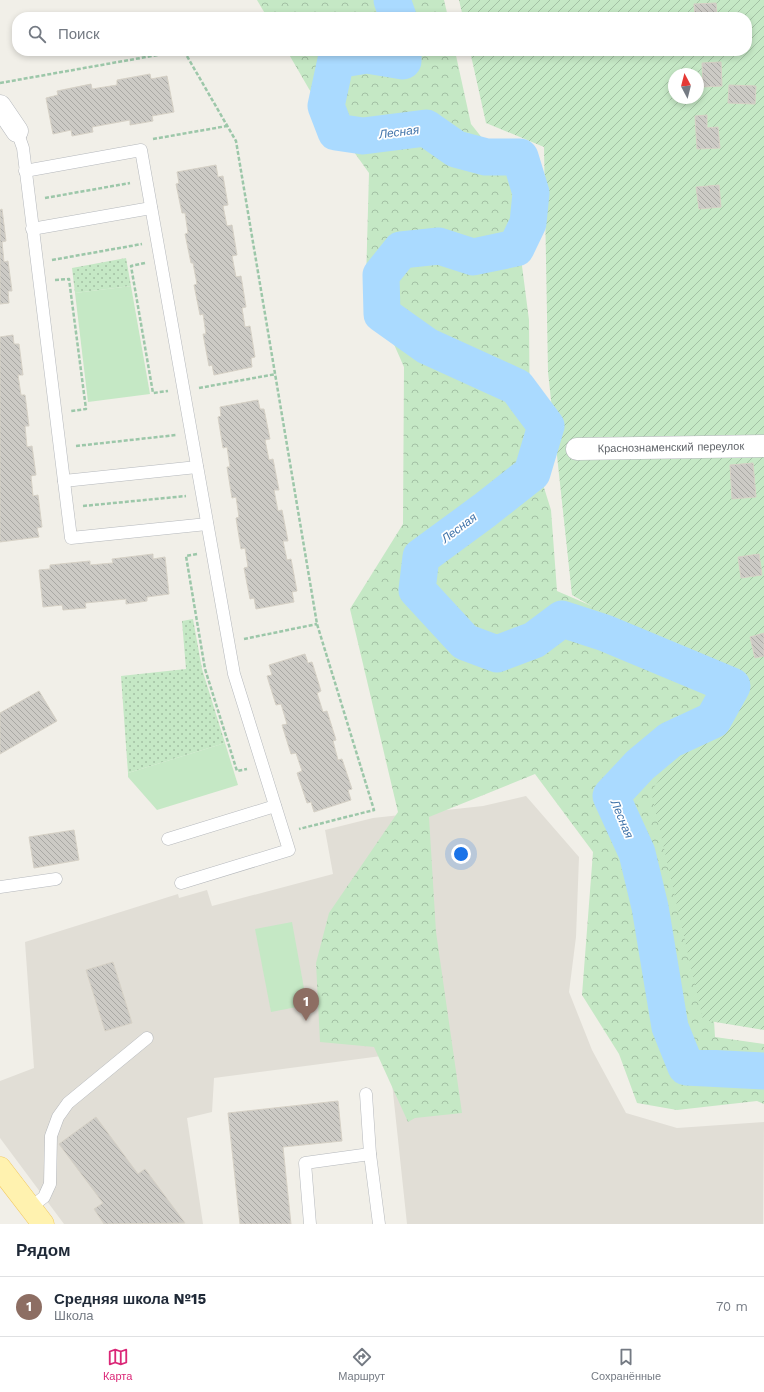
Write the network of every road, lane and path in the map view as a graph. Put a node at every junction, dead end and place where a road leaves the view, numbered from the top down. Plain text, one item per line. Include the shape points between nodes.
1 (152, 56) edge
2 (187, 56) edge
3 (0, 83) edge
4 (0, 106) edge
5 (17, 131) joint
6 (25, 171) junction
7 (146, 180) junction
8 (29, 201) junction
9 (151, 208) junction
10 (32, 229) junction
11 (157, 241) junction
12 (145, 243) junction
13 (37, 263) junction
14 (276, 374) junction
15 (195, 389) dead end
16 (173, 394) dead end
17 (191, 434) junction
18 (764, 446) edge
19 (60, 447) junction
20 (577, 449) dead end
21 (197, 467) junction
22 (64, 481) junction
23 (202, 494) junction
24 (68, 508) junction
25 (207, 524) junction
26 (186, 556) dead end
27 (317, 624) junction
28 (240, 640) dead end
29 (250, 770) dead end
30 (275, 806) junction
31 (283, 833) junction
32 (168, 839) dead end
33 (56, 880) dead end
34 (182, 883) dead end
35 (0, 887) edge
36 (147, 1038) dead end
37 (366, 1094) dead end
38 (370, 1154) junction
39 (0, 1168) edge
40 (36, 1216) edge
41 (310, 1224) edge
42 (379, 1224) edge

1 - 3 path
2 - 14 path via 236,141
4 - 5 street
5 - 6 lane via 23,148
6 - 7 lane via 141,150
6 - 8 lane
7 - 8 path
7 - 9 lane
8 - 10 lane
9 - 10 lane
9 - 11 lane
10 - 13 lane
11 - 12 path
11 - 17 lane
12 - 13 path
12 - 16 path via 146,262 131,266 153,393 166,390
13 - 19 lane
14 - 15 path
14 - 27 path
17 - 19 path
17 - 21 lane
18 - 20 street, Краснознаменский переулок
19 - 22 lane
21 - 22 lane
21 - 23 lane
22 - 24 lane
23 - 24 path
23 - 25 lane
24 - 25 lane via 71,538
25 - 30 lane via 234,674
26 - 29 path via 205,669 237,771
27 - 28 path
27 - 31 path via 374,810
30 - 31 lane
30 - 32 lane
31 - 34 lane via 289,850
33 - 35 lane
36 - 40 lane via 68,1103 58,1117 51,1136 50,1184
37 - 38 lane
38 - 41 lane via 305,1163
38 - 42 lane
39 - 40 main road

